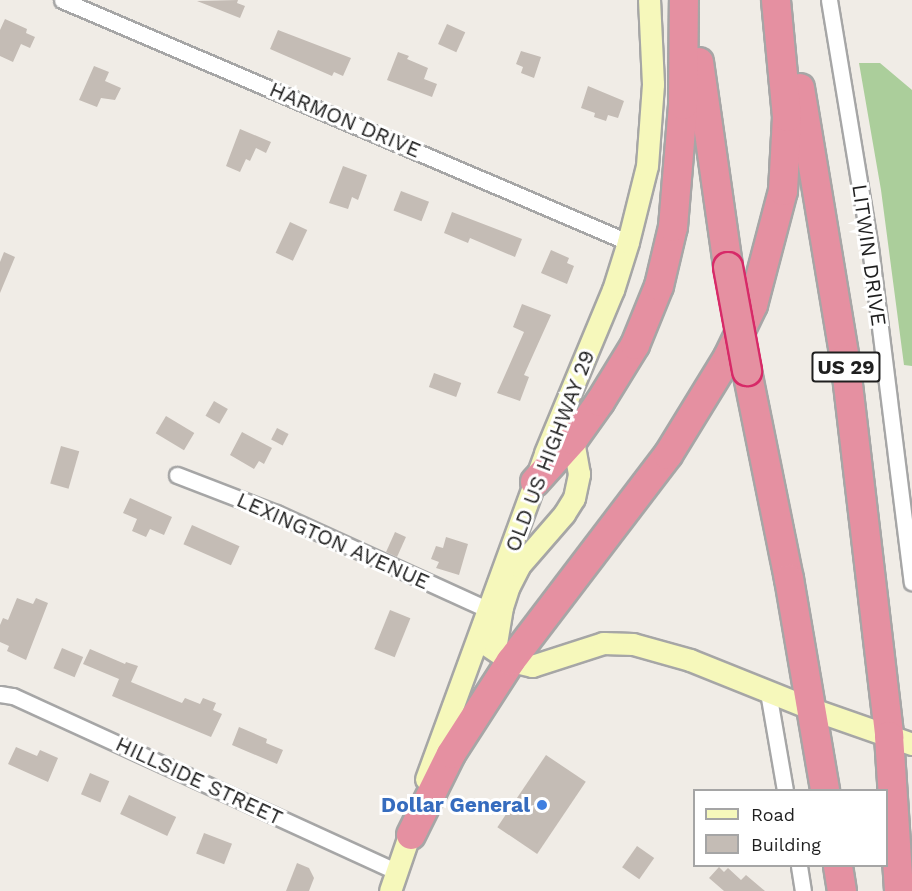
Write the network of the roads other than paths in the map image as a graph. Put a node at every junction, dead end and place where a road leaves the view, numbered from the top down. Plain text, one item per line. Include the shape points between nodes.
1 (62, 0) edge
2 (649, 0) edge
3 (684, 0) edge
4 (693, 0) edge
5 (776, 0) edge
6 (785, 0) edge
7 (829, 0) edge
8 (628, 242) junction
9 (568, 402) junction
10 (573, 440) junction
11 (177, 475) dead end
12 (535, 482) junction
13 (912, 582) edge
14 (489, 610) junction
15 (494, 650) junction
16 (768, 692) junction
17 (0, 694) edge
18 (812, 709) junction
19 (900, 740) edge
20 (785, 789) edge
21 (825, 789) edge
22 (411, 835) junction
23 (799, 867) edge
24 (838, 867) edge
25 (394, 881) edge
26 (803, 891) edge
27 (842, 891) edge
28 (900, 891) edge

1 - 8 street, HARMON DRIVE
2 - 8 street, OLD US HIGHWAY 29 via 653,84 647,166
3 - 10 highway via 683,105 673,227 659,286 635,345
4 - 18 highway, bridge via 728,267
5 - 15 highway via 787,117 783,191 753,305 723,366 668,456
6 - 19 highway, US 29 via 845,359
7 - 13 street, LITWIN DRIVE via 870,246
8 - 9 street, OLD US HIGHWAY 29
9 - 10 street
9 - 12 street, OLD US HIGHWAY 29
10 - 12 highway
10 - 15 street via 579,474 574,498 519,566 502,607
11 - 14 street, LEXINGTON AVENUE via 276,513
12 - 14 street, OLD US HIGHWAY 29
14 - 15 street, OLD US HIGHWAY 29
15 - 16 street via 531,666 603,643 633,644 690,660
15 - 22 highway via 451,754
15 - 22 street, OLD US HIGHWAY 29 via 421,791
16 - 18 street
16 - 20 street
17 - 25 street, HILLSIDE STREET via 23,701
18 - 19 street
18 - 21 highway
19 - 28 highway, US 29
22 - 25 street, OLD US HIGHWAY 29
23 - 26 street
24 - 27 highway

